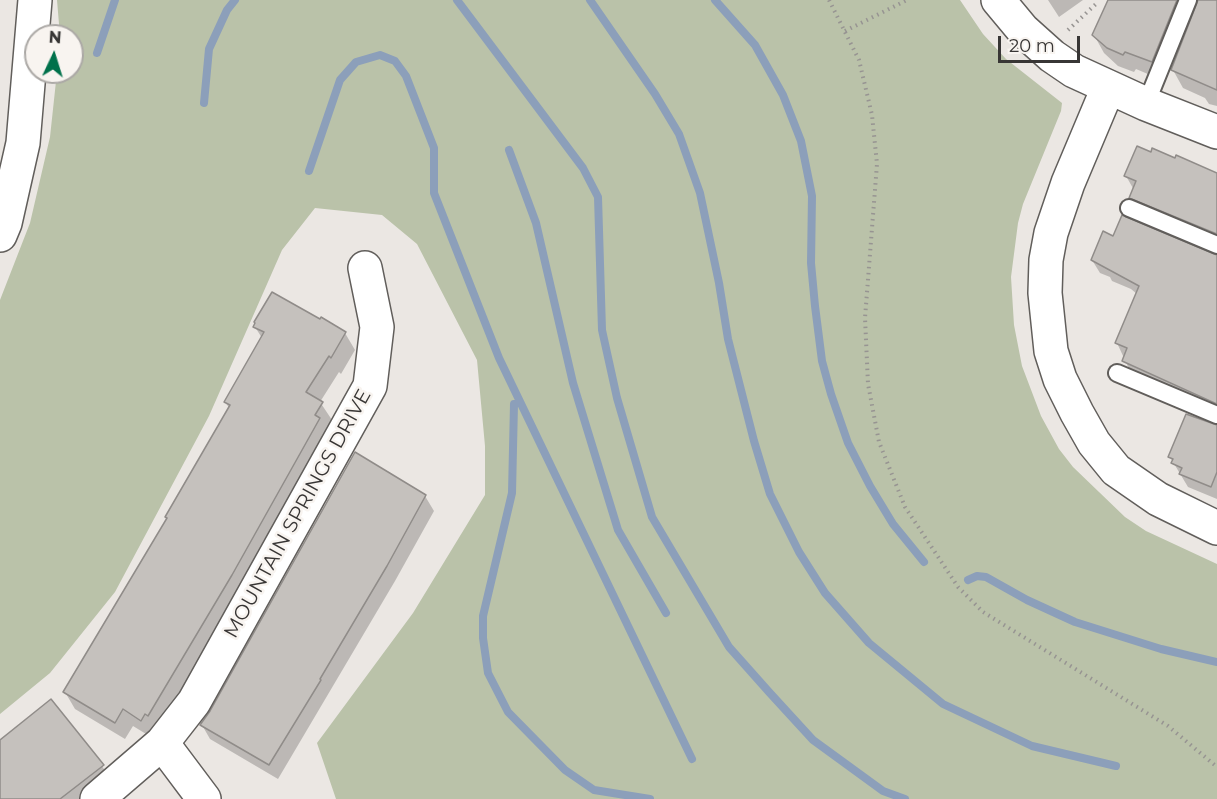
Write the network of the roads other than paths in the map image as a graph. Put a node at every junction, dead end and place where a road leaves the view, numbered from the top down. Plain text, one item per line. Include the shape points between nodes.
1 (34, 0) edge
2 (998, 0) edge
3 (1188, 0) edge
4 (1108, 88) junction
5 (1146, 104) junction
6 (1217, 132) edge
7 (1129, 208) dead end
8 (0, 235) edge
9 (1217, 245) edge
10 (365, 268) dead end
11 (1117, 373) dead end
12 (1217, 415) edge
13 (1217, 528) edge
14 (162, 743) junction
15 (97, 799) edge
16 (204, 799) edge

1 - 8 street via 23,144
2 - 4 street via 1052,56
3 - 5 lane
4 - 5 street
4 - 13 street via 1068,183 1046,260 1050,351 1077,413 1116,470 1158,499
5 - 6 street
7 - 9 lane
10 - 14 street, MOUNTAIN SPRINGS DRIVE via 377,327 370,386 194,702
11 - 12 lane
14 - 15 street, MOUNTAIN SPRINGS DRIVE
14 - 16 street

